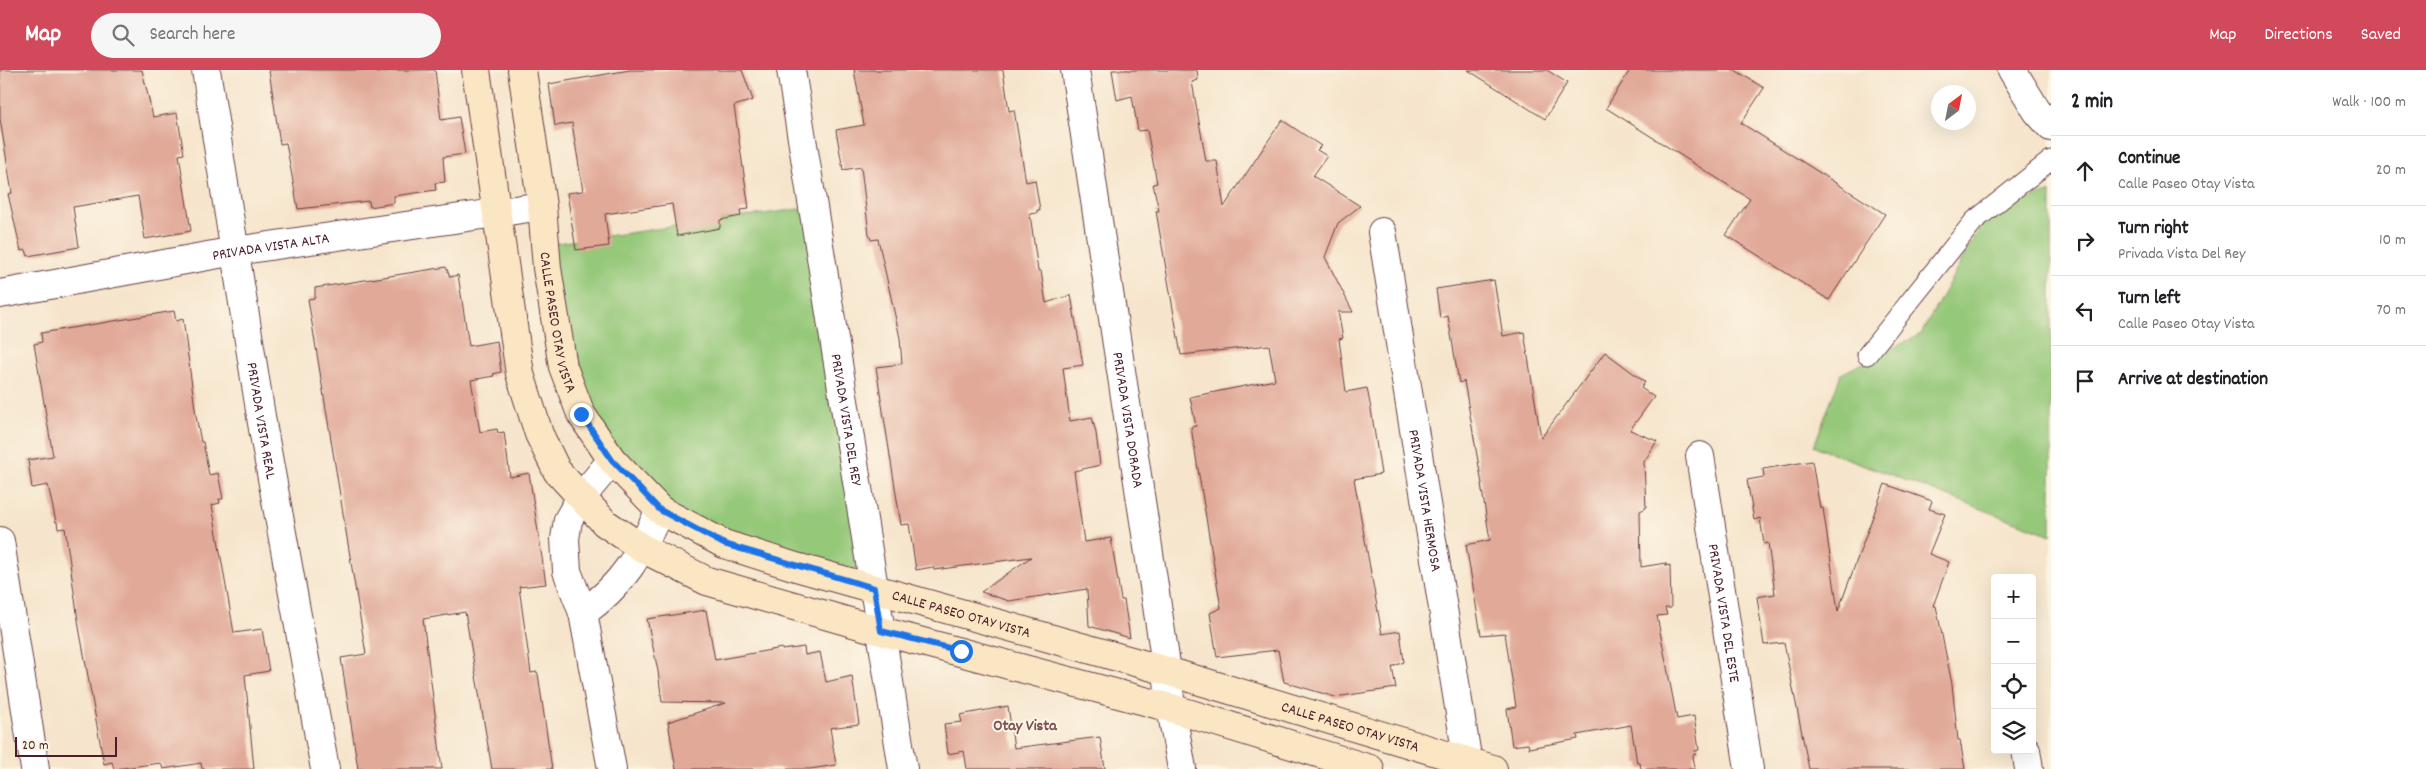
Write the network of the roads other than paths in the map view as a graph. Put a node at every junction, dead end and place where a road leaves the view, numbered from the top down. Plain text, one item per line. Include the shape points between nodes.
1 (206, 70) edge
2 (476, 70) edge
3 (522, 70) edge
4 (791, 70) edge
5 (1075, 70) edge
6 (2012, 70) edge
7 (2051, 127) edge
8 (2051, 160) edge
9 (542, 206) junction
10 (496, 213) junction
11 (1382, 232) dead end
12 (235, 251) junction
13 (0, 294) edge
14 (1867, 355) dead end
15 (1700, 456) dead end
16 (612, 460) junction
17 (580, 499) junction
18 (660, 510) junction
19 (0, 541) edge
20 (642, 548) junction
21 (874, 588) junction
22 (583, 613) junction
23 (881, 631) junction
24 (1167, 671) junction
25 (1170, 708) junction
26 (2027, 754) edge
27 (1477, 767) edge
28 (34, 769) edge
29 (325, 769) edge
30 (612, 769) edge
31 (903, 769) edge
32 (1182, 769) edge
33 (1370, 769) edge
34 (1749, 769) edge
35 (2029, 769) edge

1 - 12 street, PRIVADA VISTA REAL
2 - 10 street
3 - 9 street, CALLE PASEO OTAY VISTA
4 - 21 street, PRIVADA VISTA DEL REY
5 - 24 street, PRIVADA VISTA DORADA
6 - 7 street via 2037,111
8 - 14 lane via 1974,221
9 - 10 street, PRIVADA VISTA ALTA
9 - 16 street, CALLE PASEO OTAY VISTA via 547,268 563,367 581,414
10 - 12 street, PRIVADA VISTA ALTA
10 - 17 street via 520,374 540,434 557,471
11 - 27 street, PRIVADA VISTA HERMOSA
12 - 13 street, PRIVADA VISTA ALTA
12 - 29 street, PRIVADA VISTA REAL via 263,429
15 - 34 street, PRIVADA VISTA DEL ESTE
16 - 17 street
16 - 18 street, CALLE PASEO OTAY VISTA
17 - 20 street via 605,523
17 - 22 street via 568,520 565,539 567,571
18 - 20 street
18 - 21 street, CALLE PASEO OTAY VISTA via 724,544
19 - 28 street
20 - 22 street via 620,581
20 - 23 street via 707,581
21 - 23 street, PRIVADA VISTA DEL REY
21 - 24 street, CALLE PASEO OTAY VISTA
22 - 30 street
23 - 25 street
23 - 31 street, PRIVADA VISTA DEL REY
24 - 25 street, PRIVADA VISTA DORADA
24 - 27 street, CALLE PASEO OTAY VISTA
25 - 32 street, PRIVADA VISTA DORADA
25 - 33 street
26 - 35 street

